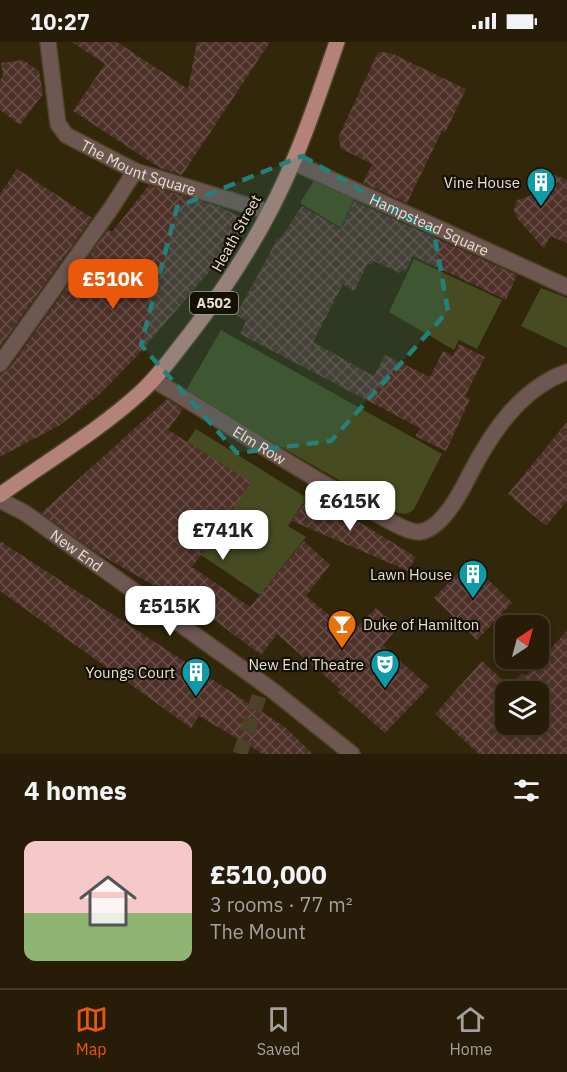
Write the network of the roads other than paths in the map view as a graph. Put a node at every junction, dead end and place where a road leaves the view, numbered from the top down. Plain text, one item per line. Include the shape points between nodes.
1 (48, 42) edge
2 (337, 42) edge
3 (293, 162) junction
4 (135, 171) junction
5 (269, 212) junction
6 (567, 287) edge
7 (0, 364) edge
8 (567, 372) edge
9 (154, 380) junction
10 (0, 497) edge
11 (352, 754) edge

1 - 4 street, The Mount Square via 58,124 64,139
2 - 3 main road, Heath Street / A502
3 - 5 main road, Heath Street / A502
3 - 6 street, Hampstead Square
4 - 5 street, The Mount Square
4 - 7 street
5 - 9 main road, Heath Street / A502 via 223,291
8 - 9 street, Elm Row via 520,401 486,444 441,520 418,532 341,494
9 - 10 main road, Heath Street / A502 via 82,439 30,472
10 - 11 street, New End via 230,659

